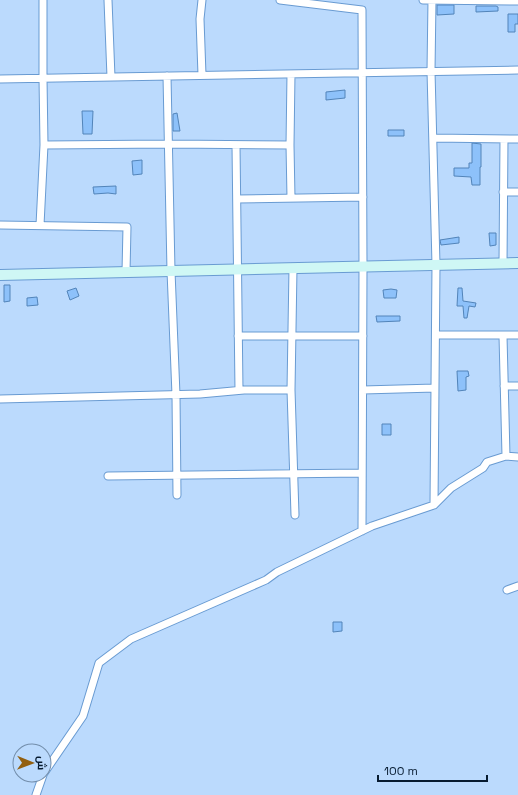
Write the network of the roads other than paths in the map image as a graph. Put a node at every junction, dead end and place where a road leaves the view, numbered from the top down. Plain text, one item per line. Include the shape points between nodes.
1 (43, 0) edge
2 (108, 0) edge
3 (202, 0) edge
4 (280, 0) edge
5 (423, 0) edge
6 (432, 0) edge
7 (499, 0) edge
8 (518, 1) edge
9 (518, 70) edge
10 (431, 72) junction
11 (362, 73) junction
12 (291, 74) junction
13 (202, 75) junction
14 (167, 76) junction
15 (111, 77) junction
16 (42, 78) junction
17 (0, 79) edge
18 (433, 138) junction
19 (504, 139) junction
20 (518, 139) edge
21 (168, 144) junction
22 (44, 145) junction
23 (236, 145) junction
24 (290, 145) junction
25 (503, 192) junction
26 (518, 192) edge
27 (363, 197) junction
28 (291, 198) junction
29 (237, 199) junction
30 (0, 225) edge
31 (40, 225) junction
32 (518, 263) edge
33 (503, 264) junction
34 (436, 265) junction
35 (363, 267) junction
36 (293, 268) junction
37 (238, 270) junction
38 (171, 271) junction
39 (126, 272) junction
40 (0, 275) edge
41 (436, 335) junction
42 (518, 335) edge
43 (238, 336) junction
44 (292, 336) junction
45 (363, 336) junction
46 (503, 336) junction
47 (504, 386) junction
48 (518, 386) edge
49 (435, 388) junction
50 (239, 390) junction
51 (291, 390) junction
52 (362, 390) junction
53 (176, 395) junction
54 (0, 399) edge
55 (506, 456) junction
56 (518, 457) edge
57 (293, 473) junction
58 (362, 473) junction
59 (177, 475) junction
60 (108, 476) dead end
61 (177, 495) dead end
62 (434, 505) junction
63 (295, 515) dead end
64 (362, 531) junction
65 (518, 586) edge
66 (507, 590) dead end
67 (52, 761) edge
68 (40, 783) edge
69 (36, 795) edge

1 - 16 street
2 - 15 street
3 - 13 street
4 - 11 street via 362,10
5 - 6 street
6 - 7 street
6 - 10 street
7 - 8 street
9 - 10 street
10 - 11 street
10 - 18 street
11 - 12 street
11 - 27 street
12 - 13 street
12 - 24 street
13 - 14 street
14 - 15 street
14 - 21 street
15 - 16 street
16 - 17 street
16 - 22 street
18 - 19 street
18 - 34 street
19 - 20 street
19 - 25 street
21 - 22 street
21 - 23 street
21 - 38 street
22 - 31 street
23 - 24 street
23 - 29 street
24 - 28 street
25 - 26 street
25 - 33 street
27 - 28 street
27 - 35 street
28 - 29 street
29 - 37 street
30 - 31 street
31 - 39 street via 127,227
32 - 33 main road
33 - 34 main road
34 - 35 main road
34 - 41 street
35 - 36 main road
35 - 45 street
36 - 37 main road
36 - 44 street
37 - 38 main road
37 - 43 street
38 - 39 main road
38 - 53 street
39 - 40 main road
41 - 46 street
41 - 49 street
42 - 46 street
43 - 44 street
43 - 50 street
44 - 45 street
44 - 51 street
45 - 52 street
46 - 47 street
47 - 48 street
47 - 55 street
49 - 52 street
49 - 62 street
50 - 51 street
50 - 53 street
51 - 57 street
52 - 58 street
53 - 54 street
53 - 59 street
55 - 56 street
55 - 62 street via 487,462 483,468 451,488
57 - 58 street
57 - 59 street
57 - 63 street
58 - 64 street
59 - 60 street
59 - 61 street
62 - 64 street
64 - 67 street via 277,572 266,580 131,639 99,663 84,716
65 - 66 street
68 - 69 street

